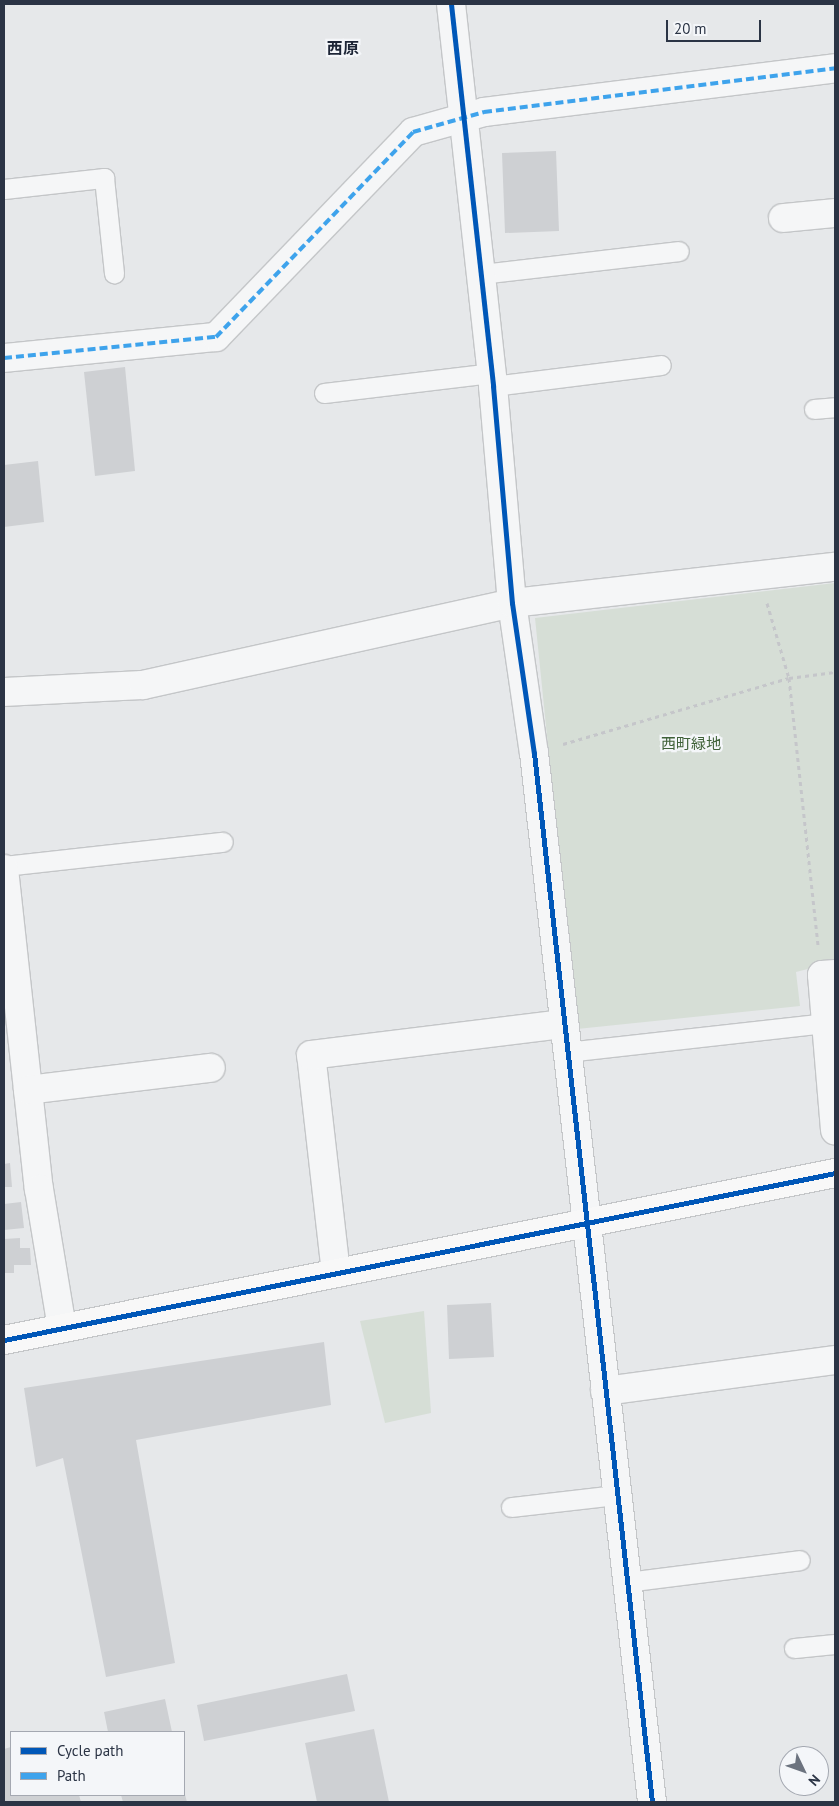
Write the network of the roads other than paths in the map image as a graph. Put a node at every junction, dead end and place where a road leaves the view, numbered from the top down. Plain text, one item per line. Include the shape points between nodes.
1 (451, 4) edge
2 (835, 68) edge
3 (464, 119) junction
4 (4, 188) edge
5 (835, 213) edge
6 (783, 218) dead end
7 (679, 251) dead end
8 (114, 273) dead end
9 (481, 274) junction
10 (4, 358) edge
11 (661, 364) dead end
12 (492, 379) junction
13 (324, 394) dead end
14 (835, 407) edge
15 (814, 409) dead end
16 (835, 567) edge
17 (512, 602) junction
18 (4, 692) edge
19 (222, 842) dead end
20 (4, 867) edge
21 (6, 919) edge
22 (829, 975) edge
23 (826, 1023) junction
24 (564, 1024) junction
25 (567, 1052) junction
26 (211, 1068) dead end
27 (28, 1090) junction
28 (835, 1130) edge
29 (835, 1173) edge
30 (586, 1222) junction
31 (336, 1273) junction
32 (62, 1328) junction
33 (4, 1340) edge
34 (835, 1360) edge
35 (605, 1390) junction
36 (617, 1495) junction
37 (510, 1507) dead end
38 (800, 1560) dead end
39 (627, 1582) junction
40 (835, 1644) edge
41 (794, 1648) dead end
42 (652, 1802) edge

1 - 3 street
2 - 3 street via 484,112
3 - 9 street
3 - 10 street via 413,132 216,337
4 - 8 lane via 104,178
5 - 6 street
7 - 9 lane
9 - 12 street
11 - 12 lane
12 - 13 lane
12 - 17 street
14 - 15 lane
16 - 17 street
17 - 18 street via 143,685
17 - 24 street via 534,753
19 - 20 lane
20 - 21 street
21 - 27 street
22 - 23 street
23 - 25 lane
23 - 28 street
24 - 25 street
24 - 31 street via 310,1054
25 - 30 street
26 - 27 street
27 - 32 street via 39,1189
29 - 30 street
30 - 31 street
30 - 35 street
31 - 32 street
32 - 33 street
34 - 35 street
35 - 36 street
36 - 37 lane
36 - 39 street
38 - 39 lane
39 - 42 street
40 - 41 lane

